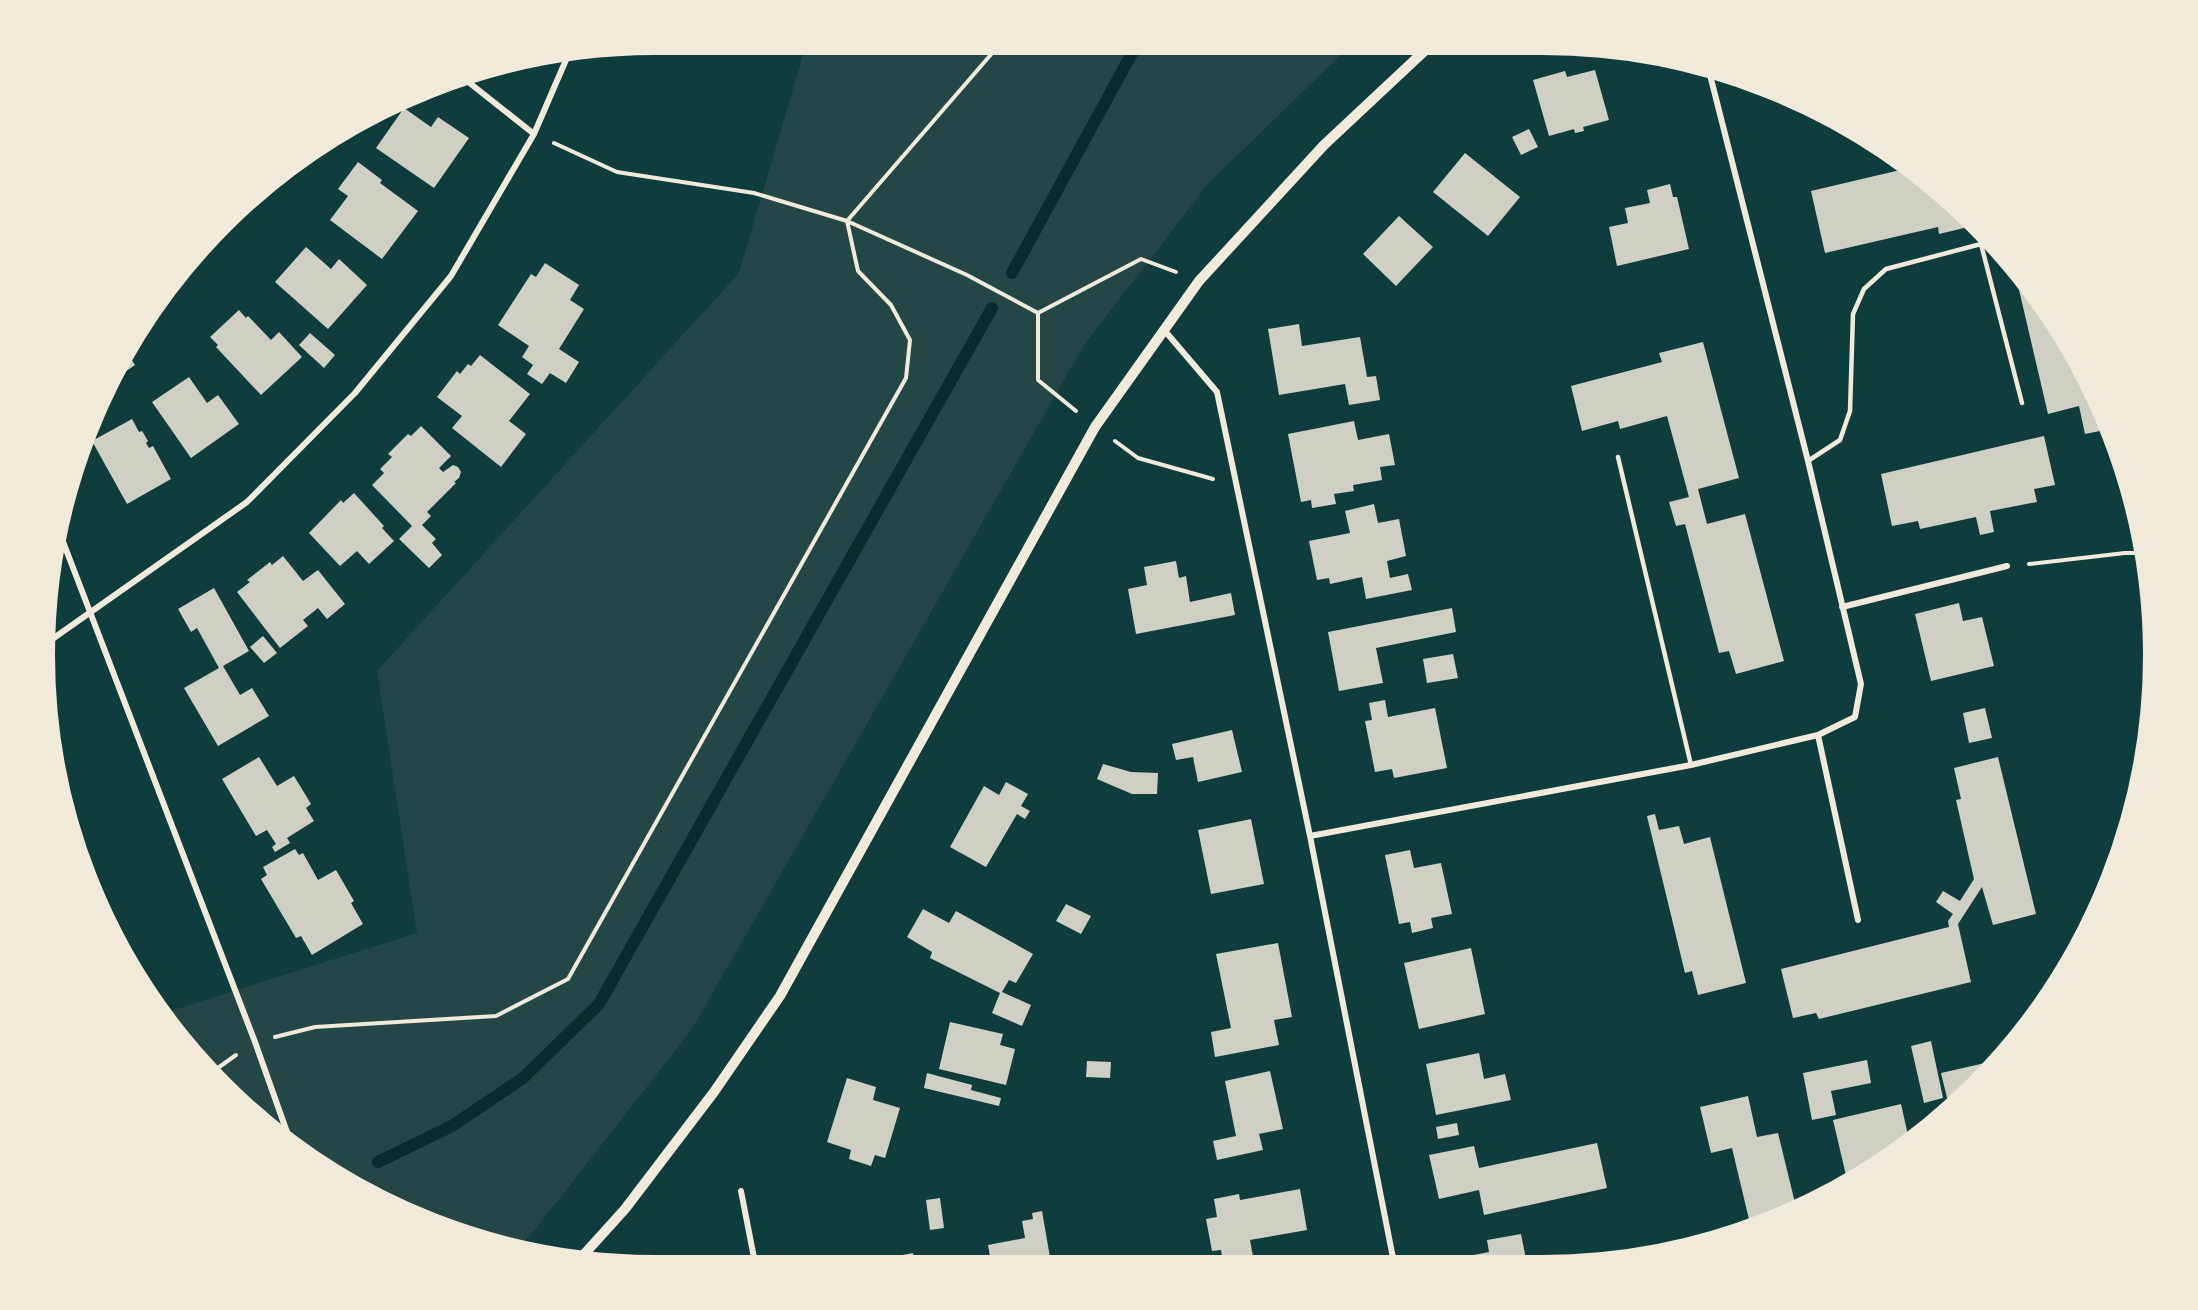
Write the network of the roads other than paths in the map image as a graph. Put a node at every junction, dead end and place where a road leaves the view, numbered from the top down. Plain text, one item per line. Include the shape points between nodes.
1 (1424, 51) edge
2 (567, 58) edge
3 (1710, 75) edge
4 (467, 81) edge
5 (534, 134) junction
6 (1165, 331) junction
7 (2022, 402) dead end
8 (1618, 457) dead end
9 (1808, 461) junction
10 (62, 540) edge
11 (2007, 566) road end
12 (1842, 607) junction
13 (90, 612) junction
14 (51, 640) edge
15 (1818, 735) junction
16 (1691, 765) junction
17 (1310, 836) junction
18 (1858, 920) dead end
19 (288, 1135) edge
20 (741, 1191) dead end
21 (584, 1255) edge
22 (754, 1259) edge
23 (1393, 1259) edge

1 - 6 street via 1324,145 1199,281
2 - 5 street
3 - 9 street
4 - 5 street
5 - 13 street via 451,276 355,393 247,502
6 - 17 street via 1217,392
6 - 21 street via 1095,427 780,996 714,1092 625,1209
7 - 9 lane via 1981,244 1886,269 1864,289 1853,314 1850,411 1840,440
8 - 16 lane
9 - 12 street
10 - 13 street
11 - 12 street
12 - 15 street via 1861,684 1855,717
13 - 14 street
13 - 19 street
15 - 16 street
15 - 18 street
16 - 17 street
17 - 23 street
20 - 22 street

